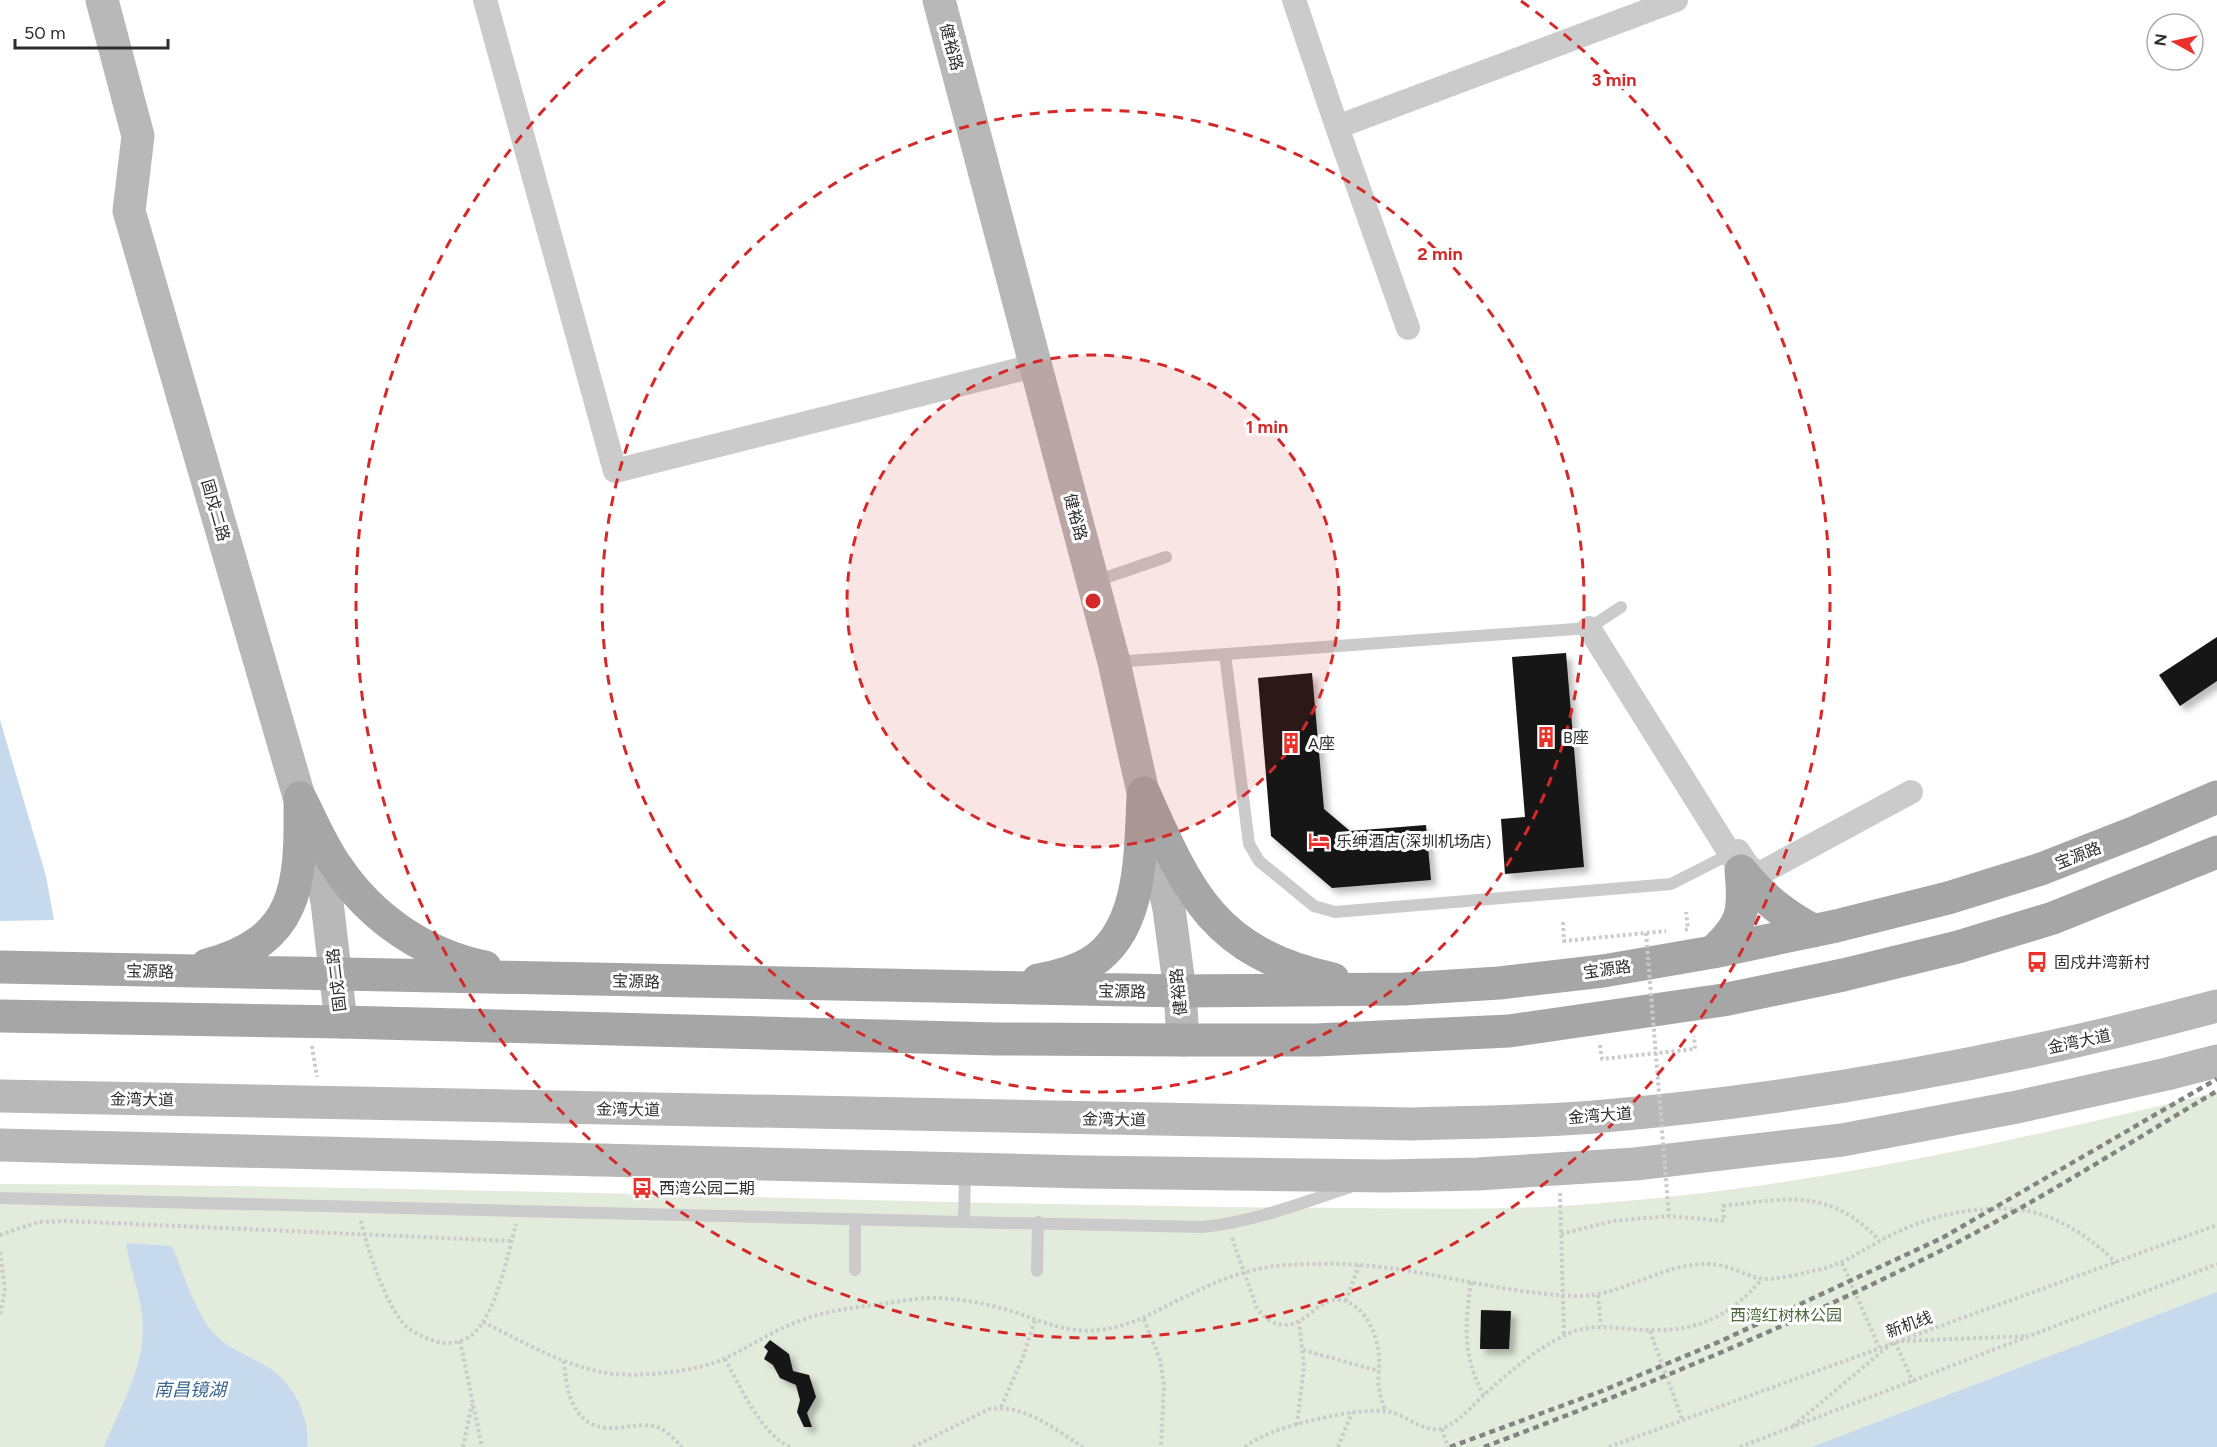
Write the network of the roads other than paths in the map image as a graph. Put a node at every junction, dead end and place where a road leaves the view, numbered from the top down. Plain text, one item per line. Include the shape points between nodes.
1 (102, 0) edge
2 (485, 0) edge
3 (939, 0) edge
4 (1294, 0) edge
5 (1676, 0) edge
6 (1337, 127) junction
7 (1408, 328) dead end
8 (1037, 365) junction
9 (1166, 557) dead end
10 (1093, 582) junction
11 (1621, 607) dead end
12 (1589, 628) junction
13 (1225, 654) junction
14 (1114, 662) junction
15 (1911, 792) dead end
16 (1144, 793) junction
17 (2217, 797) edge
18 (300, 798) junction
19 (2217, 852) edge
20 (1739, 860) junction
21 (1814, 931) junction
22 (1713, 952) junction
23 (0, 967) edge
24 (171, 971) junction
25 (336, 974) junction
26 (540, 978) junction
27 (997, 988) junction
28 (1404, 989) junction
29 (1180, 991) junction
30 (2217, 1006) edge
31 (0, 1016) edge
32 (341, 1022) junction
33 (1183, 1041) junction
34 (2217, 1061) edge
35 (0, 1096) edge
36 (0, 1145) edge
37 (965, 1170) junction
38 (1386, 1176) junction
39 (0, 1198) edge
40 (855, 1220) junction
41 (964, 1222) junction
42 (1038, 1222) junction
43 (855, 1270) dead end
44 (1036, 1271) dead end

1 - 18 main road, 固戍二路 via 138,136 129,210
2 - 8 street via 615,471
3 - 8 main road, 健裕路
4 - 6 street
5 - 6 street
6 - 7 street
8 - 10 main road, 健裕路
9 - 10 lane
10 - 14 main road, 健裕路
11 - 12 lane
12 - 13 lane
12 - 20 street
13 - 14 lane
13 - 20 lane via 1249,844 1259,861 1314,906 1335,912 1671,884
14 - 16 main road, 健裕路
15 - 20 street via 1759,874
16 - 27 main road via 1134,890 1113,944 1090,963 1074,970
16 - 28 main road via 1172,857 1196,898 1253,951 1306,973
16 - 29 main road, 健裕路 via 1170,909
17 - 21 main road, 宝源路 via 2041,869 1948,898
18 - 24 main road via 300,859 286,913 254,947 205,966
18 - 25 main road, 固戍二路 via 327,902
18 - 26 main road via 335,866 380,917 436,951 474,965
19 - 33 main road via 2053,918 1958,947 1723,1000 1509,1031 1316,1041
20 - 21 main road via 1771,905
20 - 22 main road via 1744,896 1741,916 1732,934
21 - 22 main road, 宝源路
22 - 28 main road, 宝源路 via 1603,971
23 - 24 main road, 宝源路
24 - 25 main road, 宝源路
25 - 26 main road, 宝源路
25 - 32 main road, 固戍二路
26 - 27 main road, 宝源路
27 - 29 main road, 宝源路
28 - 29 main road, 宝源路
29 - 33 main road, 健裕路
30 - 35 main road, 金湾大道 via 2115,1034 1915,1075 1705,1106 1592,1117 1413,1124
31 - 32 main road
32 - 33 main road
34 - 38 main road via 2018,1107 1842,1140 1635,1164
36 - 37 main road
37 - 38 main road
37 - 41 lane
38 - 42 lane via 1227,1224 1174,1227
39 - 40 lane
40 - 41 lane
40 - 43 lane
41 - 42 lane
42 - 44 lane

